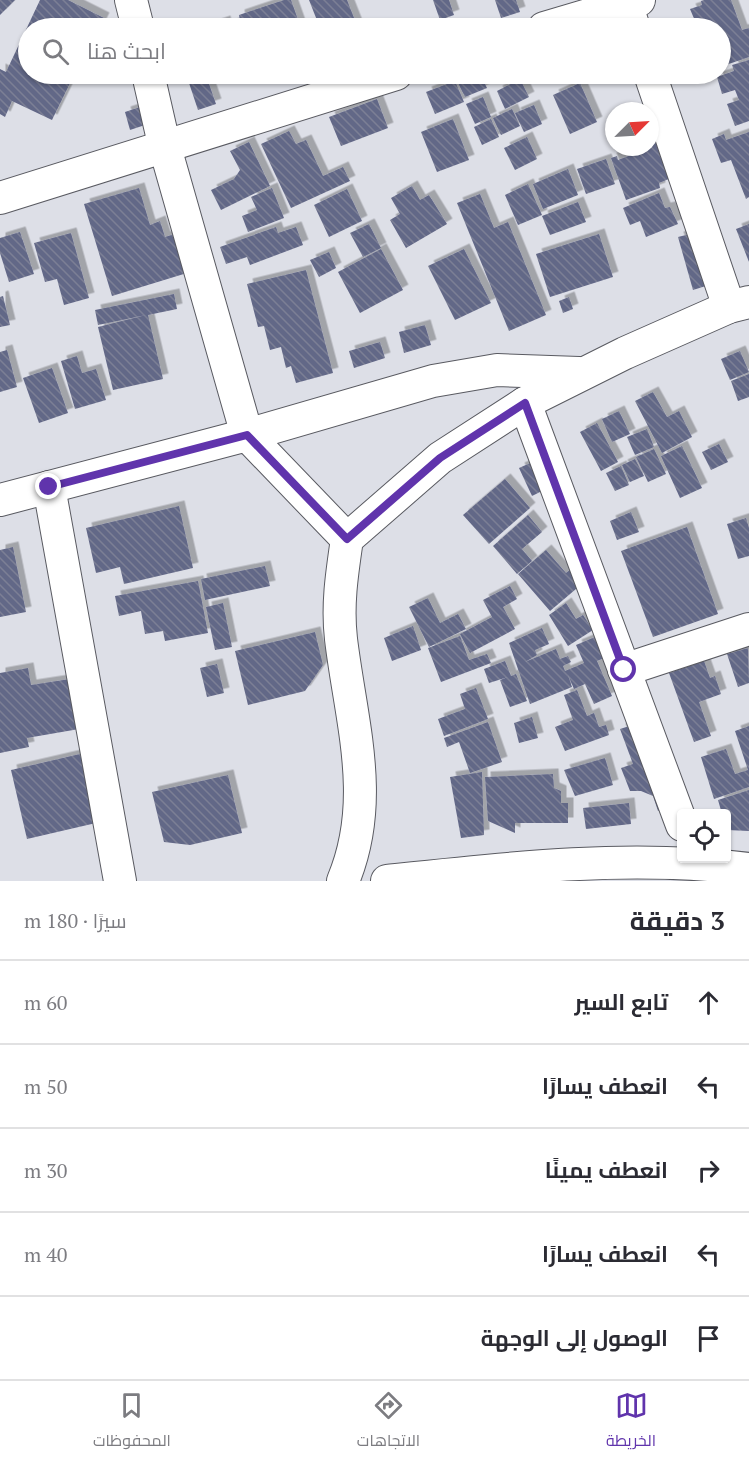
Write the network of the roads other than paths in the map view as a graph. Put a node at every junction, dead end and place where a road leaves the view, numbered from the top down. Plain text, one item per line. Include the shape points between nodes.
1 (131, 0) edge
2 (631, 8) edge
3 (136, 18) edge
4 (588, 18) edge
5 (150, 84) edge
6 (363, 84) edge
7 (654, 84) edge
8 (164, 144) junction
9 (0, 198) edge
10 (739, 304) edge
11 (580, 374) junction
12 (525, 403) junction
13 (247, 435) junction
14 (49, 487) junction
15 (0, 500) edge
16 (347, 539) junction
17 (749, 629) edge
18 (624, 670) junction
19 (677, 814) edge
20 (677, 861) edge
21 (715, 863) edge
22 (749, 868) edge
23 (427, 879) edge
24 (120, 881) edge
25 (343, 881) edge
26 (387, 881) edge

1 - 3 street
2 - 4 street
5 - 8 street
6 - 8 street
7 - 10 street
8 - 9 street
8 - 13 street
10 - 11 street
11 - 12 street
11 - 13 street via 497,370 433,381
12 - 16 street via 440,458
12 - 18 street
13 - 14 street
13 - 16 street
14 - 15 street
14 - 24 street
16 - 25 street via 339,596 341,638 359,747 360,816 354,856
17 - 18 street
18 - 19 street
20 - 23 street via 571,864
21 - 22 street
23 - 26 street

